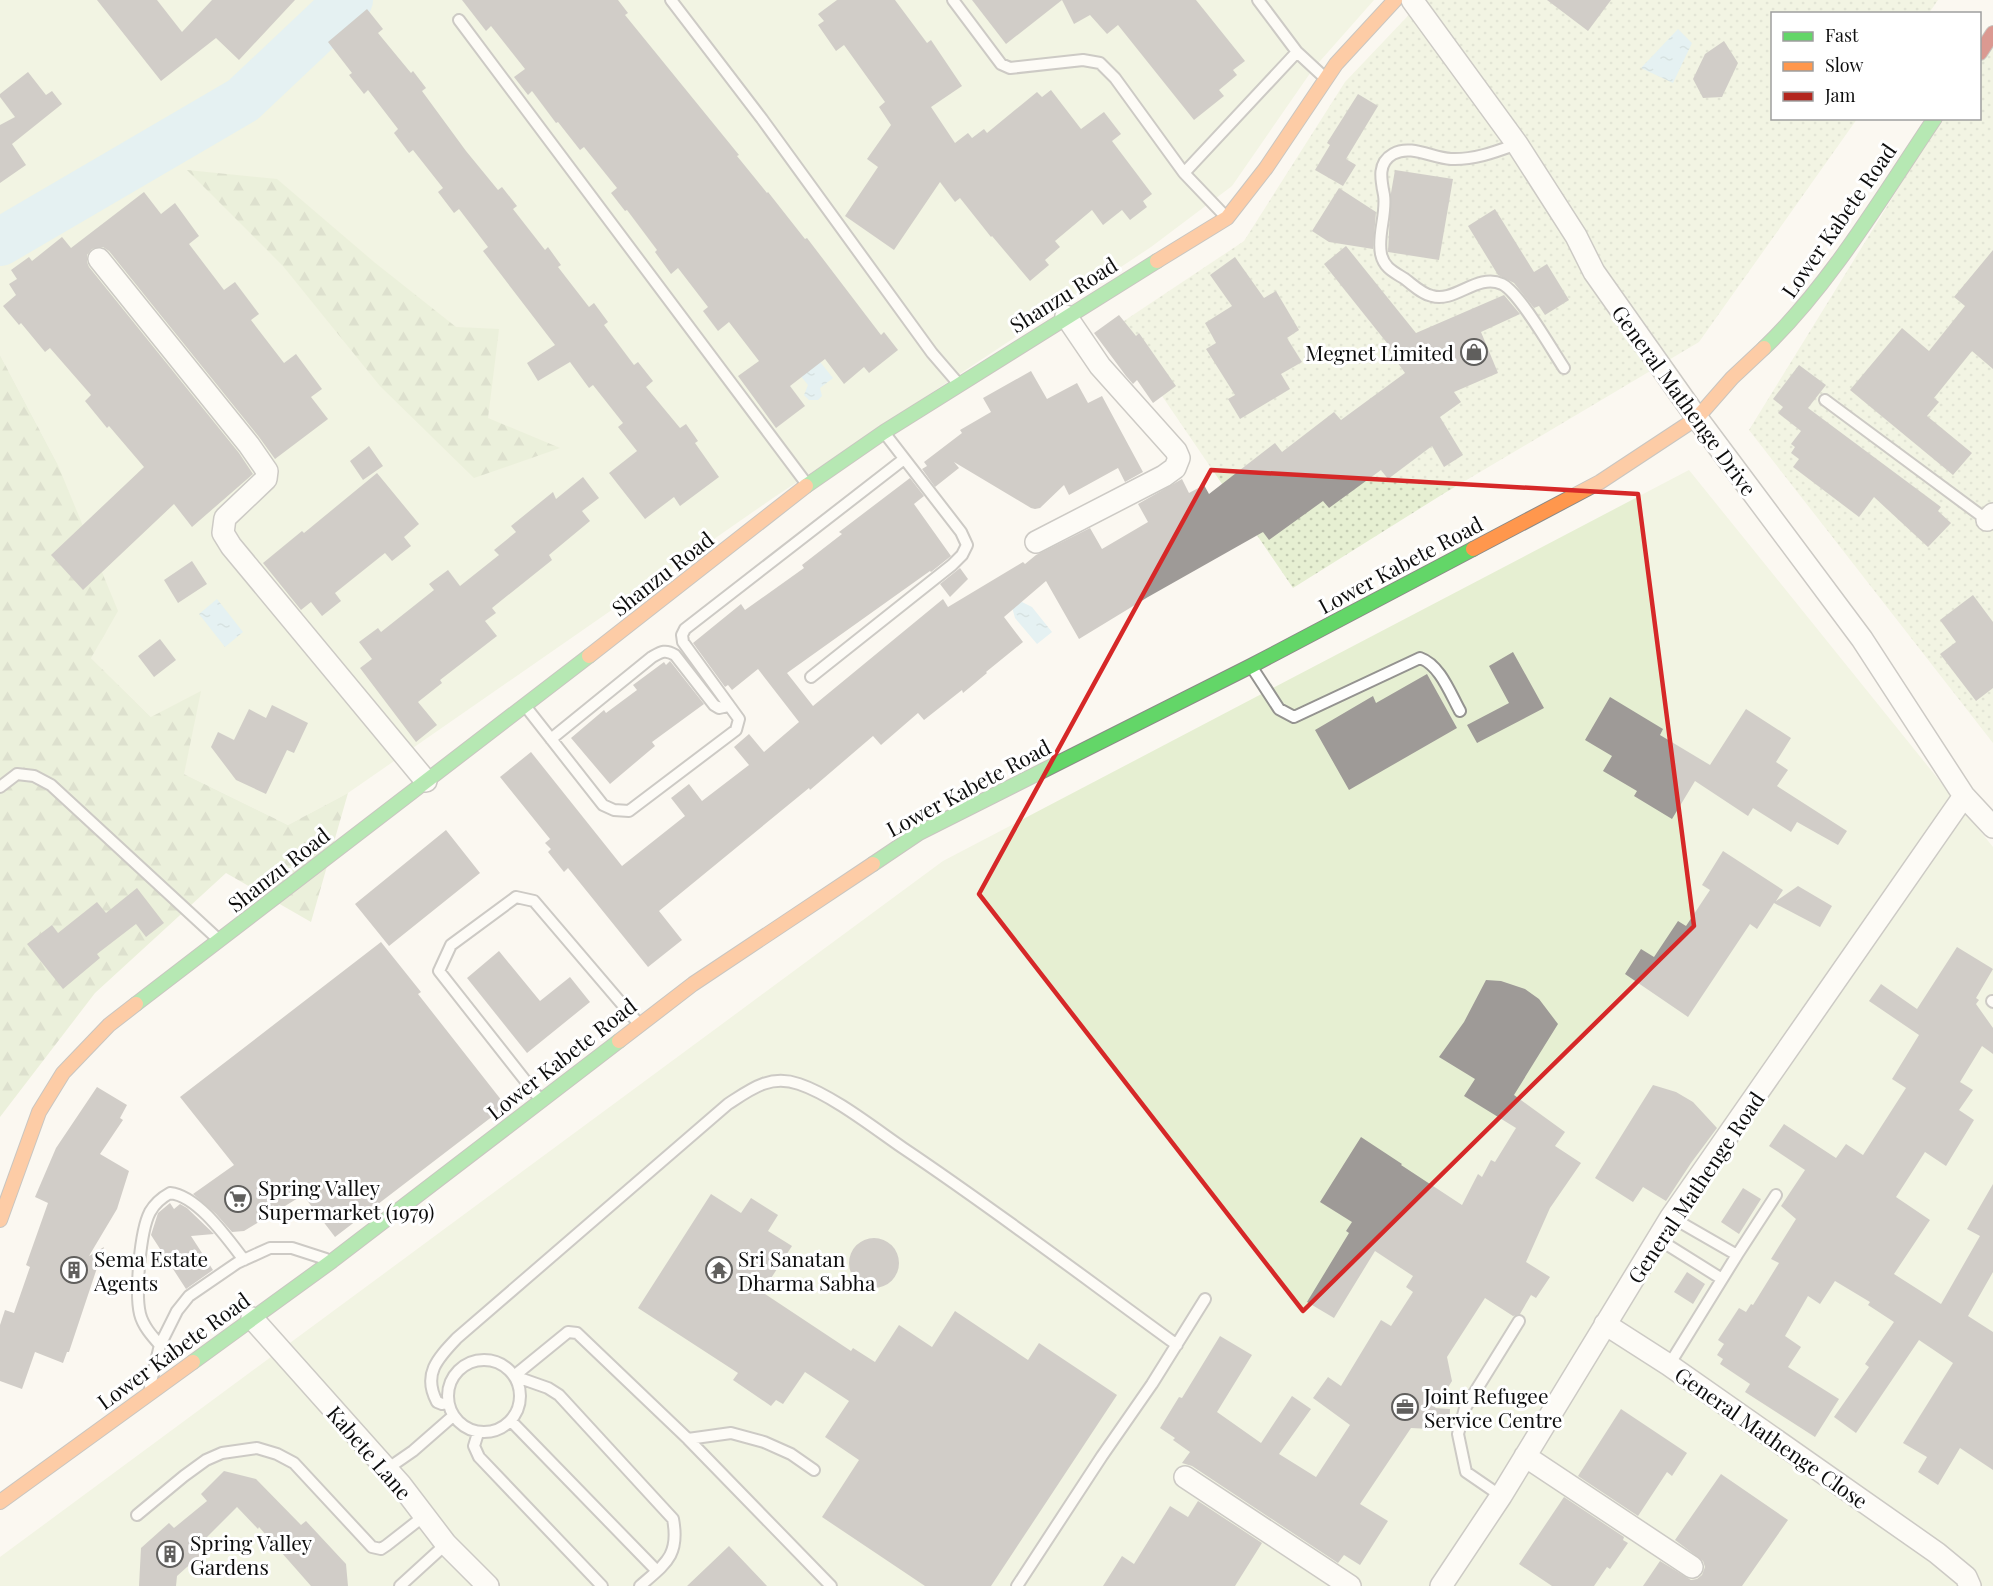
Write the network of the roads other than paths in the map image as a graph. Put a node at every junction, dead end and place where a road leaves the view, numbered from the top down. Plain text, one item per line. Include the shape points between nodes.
1 (671, 0) edge
2 (953, 0) edge
3 (1258, 0) edge
4 (1395, 0) edge
5 (1412, 0) edge
6 (459, 20) dead end
7 (1993, 33) edge
8 (1981, 51) edge
9 (1297, 52) junction
10 (1326, 79) junction
11 (1934, 120) edge
12 (1517, 144) junction
13 (1184, 173) junction
14 (1227, 218) junction
15 (99, 259) dead end
16 (1066, 316) junction
17 (1564, 368) dead end
18 (959, 384) junction
19 (1825, 400) dead end
20 (1697, 418) junction
21 (884, 432) junction
22 (904, 459) junction
23 (808, 485) junction
24 (1990, 517) edge
25 (1036, 542) dead end
26 (1251, 666) junction
27 (811, 677) dead end
28 (728, 706) junction
29 (525, 707) junction
30 (1460, 711) dead end
31 (551, 739) junction
32 (426, 781) junction
33 (0, 787) edge
34 (1964, 796) junction
35 (1993, 827) edge
36 (219, 940) junction
37 (640, 1024) junction
38 (541, 1100) junction
39 (1776, 1195) dead end
40 (1671, 1217) junction
41 (0, 1220) edge
42 (1658, 1239) junction
43 (1737, 1255) junction
44 (244, 1260) junction
45 (332, 1261) junction
46 (1722, 1279) junction
47 (1205, 1299) dead end
48 (252, 1318) junction
49 (1519, 1321) dead end
50 (1605, 1324) junction
51 (160, 1345) junction
52 (1177, 1345) junction
53 (1669, 1365) junction
54 (514, 1376) junction
55 (149, 1395) junction
56 (448, 1402) junction
57 (453, 1416) junction
58 (511, 1421) junction
59 (478, 1433) junction
60 (688, 1439) junction
61 (1525, 1456) junction
62 (387, 1469) junction
63 (814, 1470) dead end
64 (1185, 1477) dead end
65 (1501, 1496) junction
66 (2, 1498) edge
67 (137, 1515) dead end
68 (424, 1516) junction
69 (446, 1544) junction
70 (1692, 1567) dead end
71 (657, 1571) junction
72 (400, 1586) edge
73 (488, 1586) edge
74 (602, 1586) edge
75 (640, 1586) edge
76 (831, 1586) edge
77 (1017, 1586) edge
78 (1350, 1586) edge
79 (1441, 1586) edge
80 (1970, 1586) edge

1 - 18 lane
2 - 13 lane via 1001,64 1010,68 1083,60 1100,63
3 - 9 lane
4 - 10 main road, Shanzu Road
5 - 12 street, General Mathenge Drive
6 - 23 lane
7 - 8 main road
9 - 10 lane
9 - 13 lane
10 - 14 main road, Shanzu Road
11 - 20 main road, Lower Kabete Road via 1824,281 1790,323
12 - 17 lane via 1481,156 1450,159 1417,151 1394,153 1383,162 1380,175 1384,199 1381,250 1390,271 1431,296 1444,297 1479,284 1502,284 1515,295
12 - 20 street, General Mathenge Drive via 1576,236 1594,272
13 - 14 lane
14 - 16 main road, Shanzu Road
15 - 32 street via 267,471 266,479 225,518 223,533 231,546
16 - 18 main road, Shanzu Road
16 - 25 street via 1100,366 1179,458 1175,468 1164,476
18 - 21 main road, Shanzu Road
19 - 24 lane
20 - 26 main road, Lower Kabete Road via 1600,482
20 - 34 street, General Mathenge Drive via 1862,639
21 - 22 lane
21 - 23 main road, Shanzu Road
22 - 27 lane via 961,532 966,545 962,555
22 - 28 lane via 685,629 682,642
23 - 29 main road, Shanzu Road
26 - 30 lane via 1279,709 1294,717 1420,658 1435,668
26 - 37 main road, Lower Kabete Road via 920,833 693,984
28 - 31 lane via 714,705 675,654 663,651
28 - 31 lane via 739,719 736,730 629,811 603,805
29 - 31 lane
29 - 32 main road, Shanzu Road
32 - 36 main road, Shanzu Road
33 - 36 lane via 17,774 34,776 51,785
34 - 35 street, General Mathenge Drive
34 - 40 street, General Mathenge Road
36 - 41 main road, Shanzu Road via 109,1024 63,1073 39,1112
37 - 38 main road, Lower Kabete Road
37 - 38 lane via 534,901 516,897 451,945 439,971
38 - 45 main road, Lower Kabete Road
39 - 43 lane
40 - 42 street, General Mathenge Road
40 - 43 lane
42 - 46 lane
42 - 50 street, General Mathenge Road
43 - 46 lane
44 - 45 lane via 270,1248 292,1248
44 - 51 lane via 189,1296
44 - 51 lane via 206,1215 184,1197 170,1193 159,1200 144,1230 139,1293 143,1323
45 - 48 main road, Lower Kabete Road
46 - 53 lane
47 - 52 lane
48 - 55 main road, Lower Kabete Road
48 - 62 street, Kabete Lane
49 - 65 lane via 1465,1408 1458,1434 1466,1472
50 - 53 street, General Mathenge Close
50 - 61 street, General Mathenge Road
51 - 55 lane
52 - 56 lane via 836,1103 798,1084 779,1081 758,1084 728,1104 457,1338 440,1355 430,1380 437,1402
52 - 77 lane
53 - 80 street, General Mathenge Close via 1937,1553 1966,1577
54 - 56 lane via 495,1361 471,1362 452,1378
54 - 58 lane via 521,1399
54 - 60 lane via 568,1332 577,1333
54 - 71 lane via 559,1395 673,1519 676,1537 668,1560
55 - 66 main road, Lower Kabete Road
56 - 57 lane
57 - 59 lane via 468,1430
57 - 62 lane
58 - 59 lane via 502,1429
58 - 71 lane
59 - 74 lane via 474,1446 479,1458
60 - 63 lane via 731,1433 791,1454
60 - 76 lane
61 - 65 street, General Mathenge Road
61 - 70 street
62 - 68 street, Kabete Lane
64 - 78 street
65 - 79 street, General Mathenge Road
67 - 68 lane via 206,1460 222,1453 257,1448 294,1463 372,1547 381,1549
68 - 69 street, Kabete Lane
69 - 72 lane
69 - 73 street, Kabete Lane
71 - 75 lane

